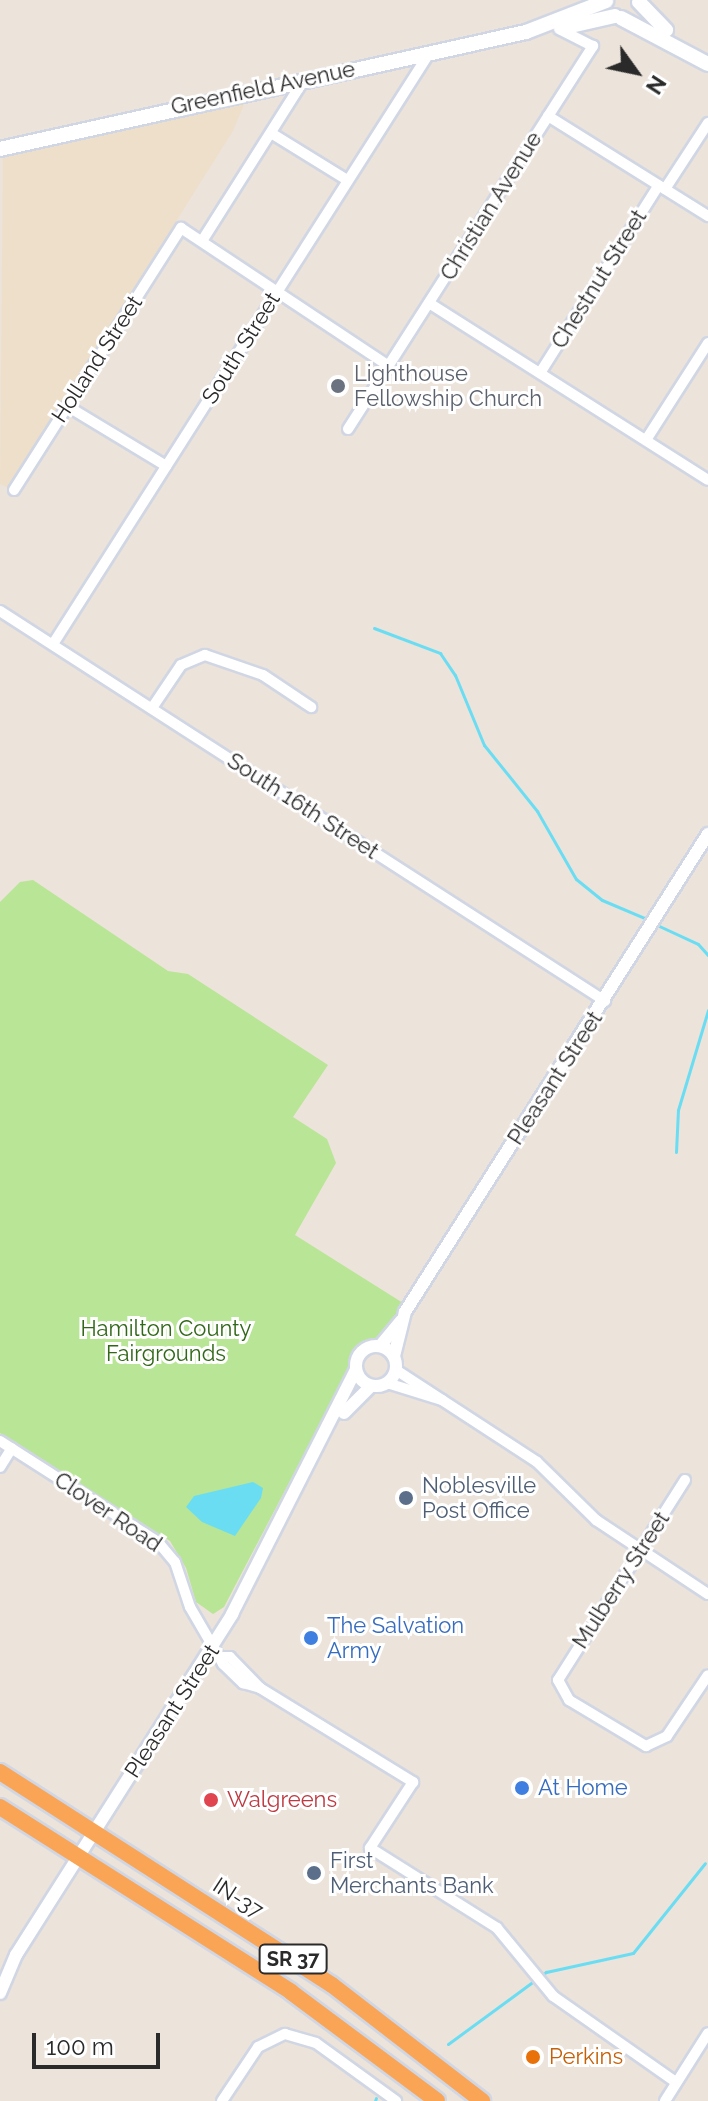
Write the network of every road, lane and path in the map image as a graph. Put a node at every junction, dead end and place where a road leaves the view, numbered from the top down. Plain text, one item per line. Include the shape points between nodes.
1 (606, 0) edge
2 (639, 1) edge
3 (588, 11) edge
4 (618, 17) junction
5 (559, 29) junction
6 (526, 32) junction
7 (593, 46) junction
8 (430, 52) junction
9 (708, 57) edge
10 (708, 64) edge
11 (304, 79) junction
12 (548, 116) junction
13 (708, 123) edge
14 (271, 133) junction
15 (0, 149) edge
16 (347, 180) junction
17 (662, 187) junction
18 (708, 216) edge
19 (202, 241) junction
20 (277, 290) junction
21 (429, 303) junction
22 (706, 350) edge
23 (387, 365) junction
24 (540, 373) junction
25 (67, 406) junction
26 (348, 429) dead end
27 (646, 440) junction
28 (166, 466) junction
29 (708, 480) edge
30 (14, 490) dead end
31 (0, 611) edge
32 (53, 644) junction
33 (311, 707) dead end
34 (152, 708) junction
35 (708, 834) edge
36 (605, 1001) junction
37 (401, 1321) junction
38 (380, 1346) junction
39 (394, 1356) junction
40 (356, 1370) junction
41 (396, 1370) junction
42 (387, 1383) junction
43 (371, 1386) junction
44 (442, 1400) junction
45 (0, 1441) edge
46 (322, 1443) junction
47 (12, 1448) junction
48 (0, 1467) edge
49 (685, 1480) dead end
50 (640, 1551) junction
51 (708, 1594) edge
52 (213, 1647) junction
53 (708, 1675) edge
54 (0, 1772) edge
55 (0, 1807) edge
56 (94, 1832) junction
57 (78, 1857) junction
58 (3, 1972) edge
59 (0, 1993) edge
60 (708, 2033) edge
61 (676, 2082) junction
62 (222, 2101) edge
63 (396, 2101) edge
64 (437, 2101) edge
65 (482, 2101) edge
66 (665, 2101) edge

1 - 3 main road, Greenfield Avenue
1 - 4 main road
2 - 4 main road via 635,12
2 - 9 main road via 650,19
3 - 4 main road, Greenfield Avenue
3 - 5 main road, Greenfield Avenue
3 - 6 main road, Greenfield Avenue
3 - 7 street
4 - 10 main road
5 - 6 main road, Greenfield Avenue
5 - 7 street
6 - 8 main road, Greenfield Avenue
7 - 12 street, Christian Avenue
8 - 11 main road, Greenfield Avenue
8 - 16 street, South Street
11 - 14 street
11 - 15 main road, Greenfield Avenue
12 - 17 street
12 - 21 street, Christian Avenue
13 - 17 street, Chestnut Street
14 - 16 street
14 - 19 street
16 - 20 street, South Street
17 - 18 street
17 - 24 street, Chestnut Street
19 - 20 street
19 - 25 street, Holland Street via 181,228
20 - 23 street
20 - 28 street, South Street
21 - 23 street, Christian Avenue
21 - 24 street
22 - 27 street
23 - 26 street, Christian Avenue
24 - 27 street
25 - 28 street
25 - 30 street, Holland Street
27 - 29 street
28 - 32 street, South Street
31 - 32 street, South 16th Street
32 - 34 street, South 16th Street
33 - 34 street via 263,675 205,655 181,665
34 - 36 street, South 16th Street
35 - 36 street, Pleasant Street
36 - 37 street, Pleasant Street
37 - 38 street, Pleasant Street
37 - 39 street, Pleasant Street
38 - 39 street
38 - 40 street via 362,1351
39 - 41 street
40 - 43 street
40 - 46 street, Pleasant Street
41 - 42 street
41 - 44 street
42 - 43 street
42 - 44 street
43 - 46 street, Pleasant Street via 354,1398
44 - 50 street via 549,1470 596,1520
45 - 47 street, Clover Road
46 - 52 street, Pleasant Street
47 - 48 street
47 - 52 street, Clover Road via 165,1548
49 - 50 street, Mulberry Street
50 - 51 street
50 - 53 street, Mulberry Street via 558,1680 569,1700 642,1745 667,1736
52 - 56 street, Pleasant Street
52 - 61 street, Clover Road via 238,1679 274,1692 413,1782 370,1848 497,1928 543,1985
54 - 56 highway, IN-37 / SR 37
55 - 57 highway, SR 37
56 - 57 street, Pleasant Street
56 - 65 highway, IN-37 / SR 37 via 332,1985
57 - 58 street, Pleasant Street
57 - 64 highway, SR 37 via 317,2010
58 - 59 street, Pleasant Street
60 - 61 street
61 - 66 street
62 - 63 street via 258,2047 285,2034 316,2043

